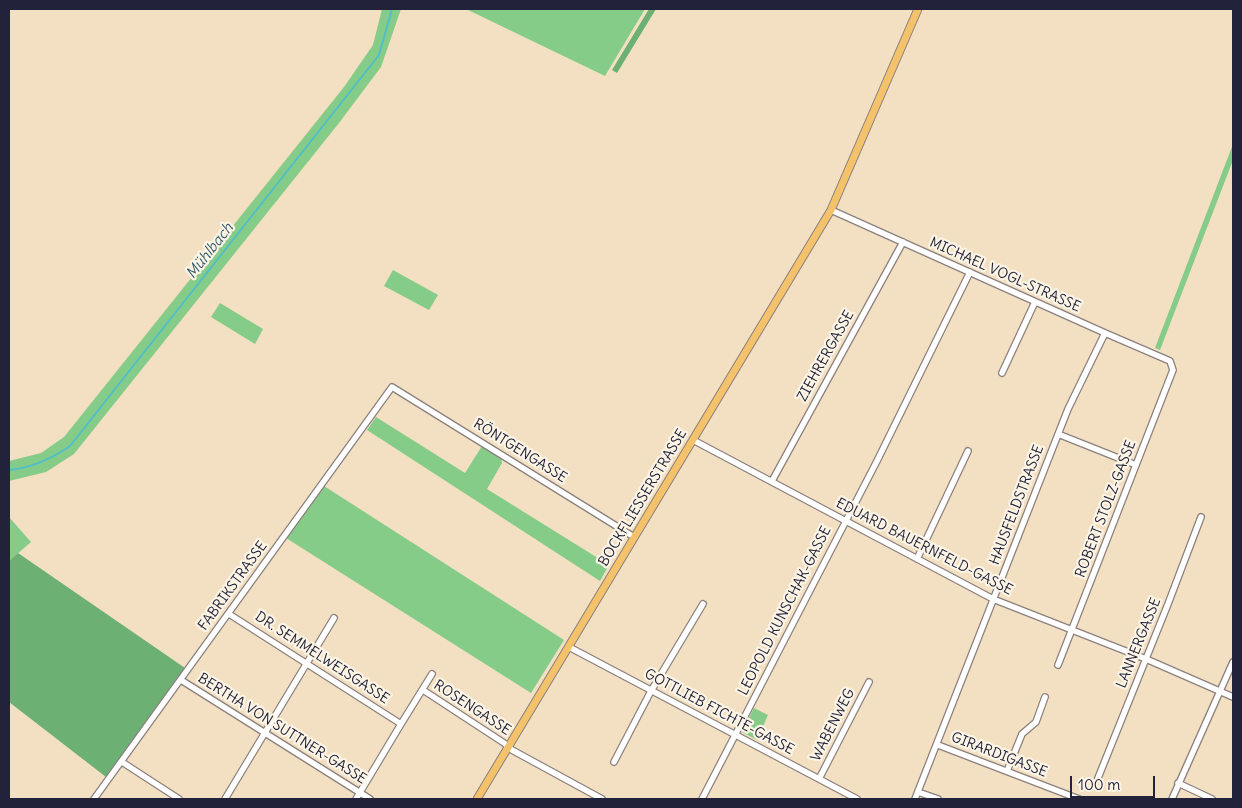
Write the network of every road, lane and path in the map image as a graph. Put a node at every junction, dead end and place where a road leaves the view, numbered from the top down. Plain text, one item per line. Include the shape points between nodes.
1 (918, 9) edge
2 (832, 210) junction
3 (902, 242) junction
4 (970, 272) junction
5 (1035, 302) junction
6 (1105, 333) junction
7 (1170, 361) joint
8 (1002, 373) dead end
9 (392, 387) joint
10 (1058, 434) junction
11 (693, 440) junction
12 (968, 451) dead end
13 (1136, 465) junction
14 (772, 481) junction
15 (1201, 517) dead end
16 (845, 521) junction
17 (634, 537) junction
18 (917, 559) junction
19 (993, 599) junction
20 (702, 604) dead end
21 (229, 614) junction
22 (334, 618) dead end
23 (1072, 630) junction
24 (569, 647) junction
25 (1146, 659) junction
26 (1233, 662) edge
27 (308, 663) junction
28 (1058, 665) dead end
29 (432, 674) dead end
30 (181, 680) junction
31 (868, 682) dead end
32 (423, 690) junction
33 (651, 691) junction
34 (1221, 692) junction
35 (1045, 697) dead end
36 (1233, 697) edge
37 (401, 724) junction
38 (265, 733) junction
39 (736, 735) junction
40 (938, 745) junction
41 (508, 747) junction
42 (122, 762) junction
43 (614, 762) dead end
44 (1007, 771) junction
45 (1098, 778) dead end
46 (819, 779) junction
47 (1178, 783) junction
48 (918, 792) junction
49 (360, 793) junction
50 (593, 797) edge
51 (94, 799) edge
52 (179, 799) edge
53 (225, 799) edge
54 (356, 799) edge
55 (370, 799) edge
56 (476, 799) edge
57 (602, 799) edge
58 (702, 799) edge
59 (857, 799) edge
60 (915, 799) edge
61 (938, 799) edge
62 (1079, 799) edge
63 (1172, 799) edge
64 (1212, 799) edge

1 - 2 main road, BOCKFLIESSERSTRASSE
2 - 3 street, MICHAEL VOGL-STRASSE
2 - 11 main road, BOCKFLIESSERSTRASSE
3 - 4 street, MICHAEL VOGL-STRASSE
3 - 14 street, ZIEHRERGASSE
4 - 5 street, MICHAEL VOGL-STRASSE
4 - 16 street, LEOPOLD KUNSCHAK-GASSE
5 - 6 street, MICHAEL VOGL-STRASSE
5 - 8 street
6 - 7 street, MICHAEL VOGL-STRASSE
6 - 10 street, HAUSFELDSTRASSE
7 - 13 street, ROBERT STOLZ-GASSE via 1173,370
9 - 17 street, RÖNTGENGASSE
9 - 21 street, FABRIKSTRASSE
10 - 13 street
10 - 19 street, HAUSFELDSTRASSE
11 - 14 street, EDUARD BAUERNFELD-GASSE
11 - 17 main road, BOCKFLIESSERSTRASSE
12 - 18 street
13 - 23 street, ROBERT STOLZ-GASSE
14 - 16 street, EDUARD BAUERNFELD-GASSE
15 - 25 street, LANNERGASSE
16 - 18 street, EDUARD BAUERNFELD-GASSE
16 - 39 street, LEOPOLD KUNSCHAK-GASSE
17 - 24 main road, BOCKFLIESSERSTRASSE
18 - 19 street, EDUARD BAUERNFELD-GASSE
19 - 23 street, EDUARD BAUERNFELD-GASSE
19 - 40 street, HAUSFELDSTRASSE
20 - 33 street
21 - 27 street, DR. SEMMELWEISGASSE
21 - 30 street, FABRIKSTRASSE
22 - 27 street
23 - 25 street, EDUARD BAUERNFELD-GASSE
23 - 28 street, ROBERT STOLZ-GASSE
24 - 33 street, GOTTLIEB FICHTE-GASSE
24 - 41 main road, BOCKFLIESSERSTRASSE
25 - 34 street, EDUARD BAUERNFELD-GASSE
25 - 45 street, LANNERGASSE
26 - 34 street
27 - 37 street, DR. SEMMELWEISGASSE
27 - 38 street
29 - 32 street
30 - 38 street, BERTHA VON SUTTNER-GASSE
30 - 42 street, FABRIKSTRASSE
31 - 46 street, WABENWEG
32 - 37 street
32 - 41 street, ROSENGASSE
33 - 39 street, GOTTLIEB FICHTE-GASSE
33 - 43 street
34 - 36 street, EDUARD BAUERNFELD-GASSE
34 - 47 street
35 - 44 street via 1036,722 1022,734
37 - 49 street
38 - 49 street, BERTHA VON SUTTNER-GASSE
38 - 53 street
39 - 46 street, GOTTLIEB FICHTE-GASSE
39 - 58 street, LEOPOLD KUNSCHAK-GASSE
40 - 44 street, GIRARDIGASSE
40 - 48 street, HAUSFELDSTRASSE
41 - 50 street, ROSENGASSE
41 - 56 main road, BOCKFLIESSERSTRASSE
42 - 51 street, FABRIKSTRASSE
42 - 52 street
44 - 62 street, GIRARDIGASSE
46 - 59 street, GOTTLIEB FICHTE-GASSE
47 - 63 street
47 - 64 street
48 - 60 street, HAUSFELDSTRASSE
48 - 61 street
49 - 54 street
49 - 55 street, BERTHA VON SUTTNER-GASSE
50 - 57 street, ROSENGASSE

